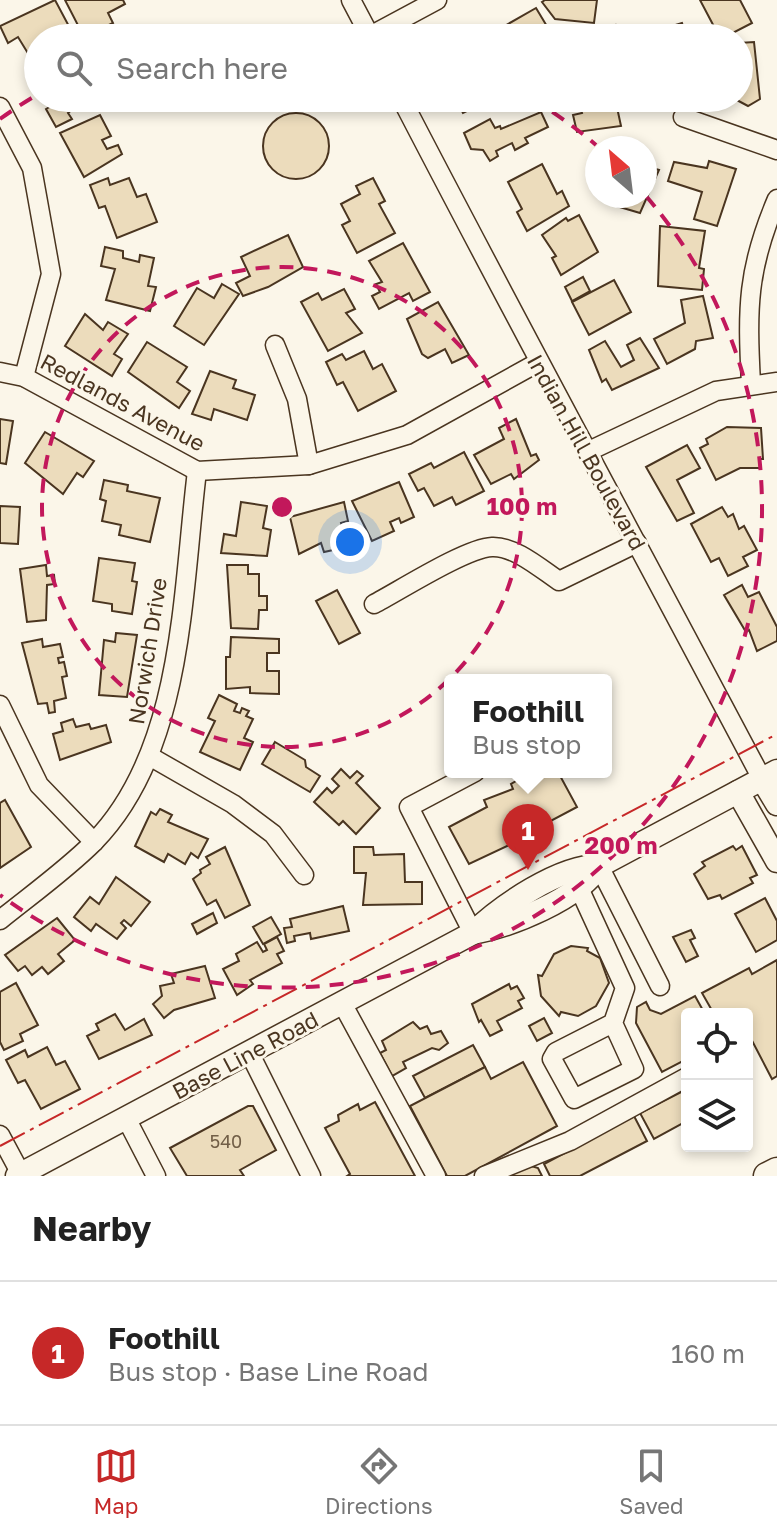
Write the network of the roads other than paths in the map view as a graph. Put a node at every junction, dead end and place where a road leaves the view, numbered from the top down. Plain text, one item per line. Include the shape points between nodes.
1 (351, 0) edge
2 (437, 0) edge
3 (363, 24) edge
4 (394, 24) edge
5 (0, 107) edge
6 (408, 112) edge
7 (683, 117) dead end
8 (777, 150) edge
9 (777, 199) edge
10 (275, 345) dead end
11 (537, 363) junction
12 (0, 372) edge
13 (24, 377) junction
14 (777, 382) edge
15 (751, 384) junction
16 (589, 451) junction
17 (309, 465) junction
18 (197, 471) junction
19 (637, 543) junction
20 (374, 604) dead end
21 (0, 705) edge
22 (151, 757) junction
23 (770, 775) edge
24 (464, 778) edge
25 (738, 792) junction
26 (777, 804) edge
27 (94, 842) junction
28 (777, 861) edge
29 (599, 866) junction
30 (304, 875) dead end
31 (579, 888) junction
32 (0, 920) edge
33 (473, 933) junction
34 (660, 986) dead end
35 (342, 1003) junction
36 (613, 1023) junction
37 (249, 1052) junction
38 (682, 1080) edge
39 (126, 1118) junction
40 (0, 1135) edge
41 (777, 1171) edge
42 (20, 1175) edge
43 (156, 1176) edge
44 (311, 1176) edge
45 (436, 1176) edge
46 (484, 1176) edge
47 (767, 1176) edge

1 - 3 street
2 - 4 street
5 - 13 street via 32,168 51,274
6 - 11 street, Indian Hill Boulevard
7 - 8 street
9 - 15 street via 750,279
10 - 17 street via 297,399
11 - 16 street, Indian Hill Boulevard
11 - 17 street, Redlands Avenue via 407,435
12 - 13 street, Redlands Avenue
13 - 18 street, Redlands Avenue
14 - 15 street
15 - 16 street via 716,391
16 - 19 street, Indian Hill Boulevard
17 - 18 street, Redlands Avenue
18 - 22 street, Norwich Drive via 166,709
19 - 20 street via 559,581 520,556 492,547
19 - 23 street, Indian Hill Boulevard
21 - 27 street via 39,785
22 - 27 street, Norwich Drive
22 - 30 street via 233,804 273,834
23 - 25 main road, Base Line Road
23 - 26 main road, Indian Hill Boulevard
24 - 33 street via 409,807
25 - 28 main road
25 - 29 main road, Base Line Road
27 - 32 street, Norwich Drive
29 - 31 main road, Base Line Road
29 - 33 main road, Base Line Road via 581,866 498,910
29 - 34 street
31 - 33 main road, Base Line Road via 506,927
31 - 36 street via 624,980
33 - 35 main road, Base Line Road
35 - 37 main road, Base Line Road
35 - 45 street
36 - 36 street via 633,1063 632,1073 579,1099 570,1096 553,1065 556,1052
37 - 39 main road, Base Line Road
37 - 44 street
38 - 46 street via 570,1141
39 - 42 main road, Base Line Road
39 - 43 street
40 - 42 street
41 - 47 highway

